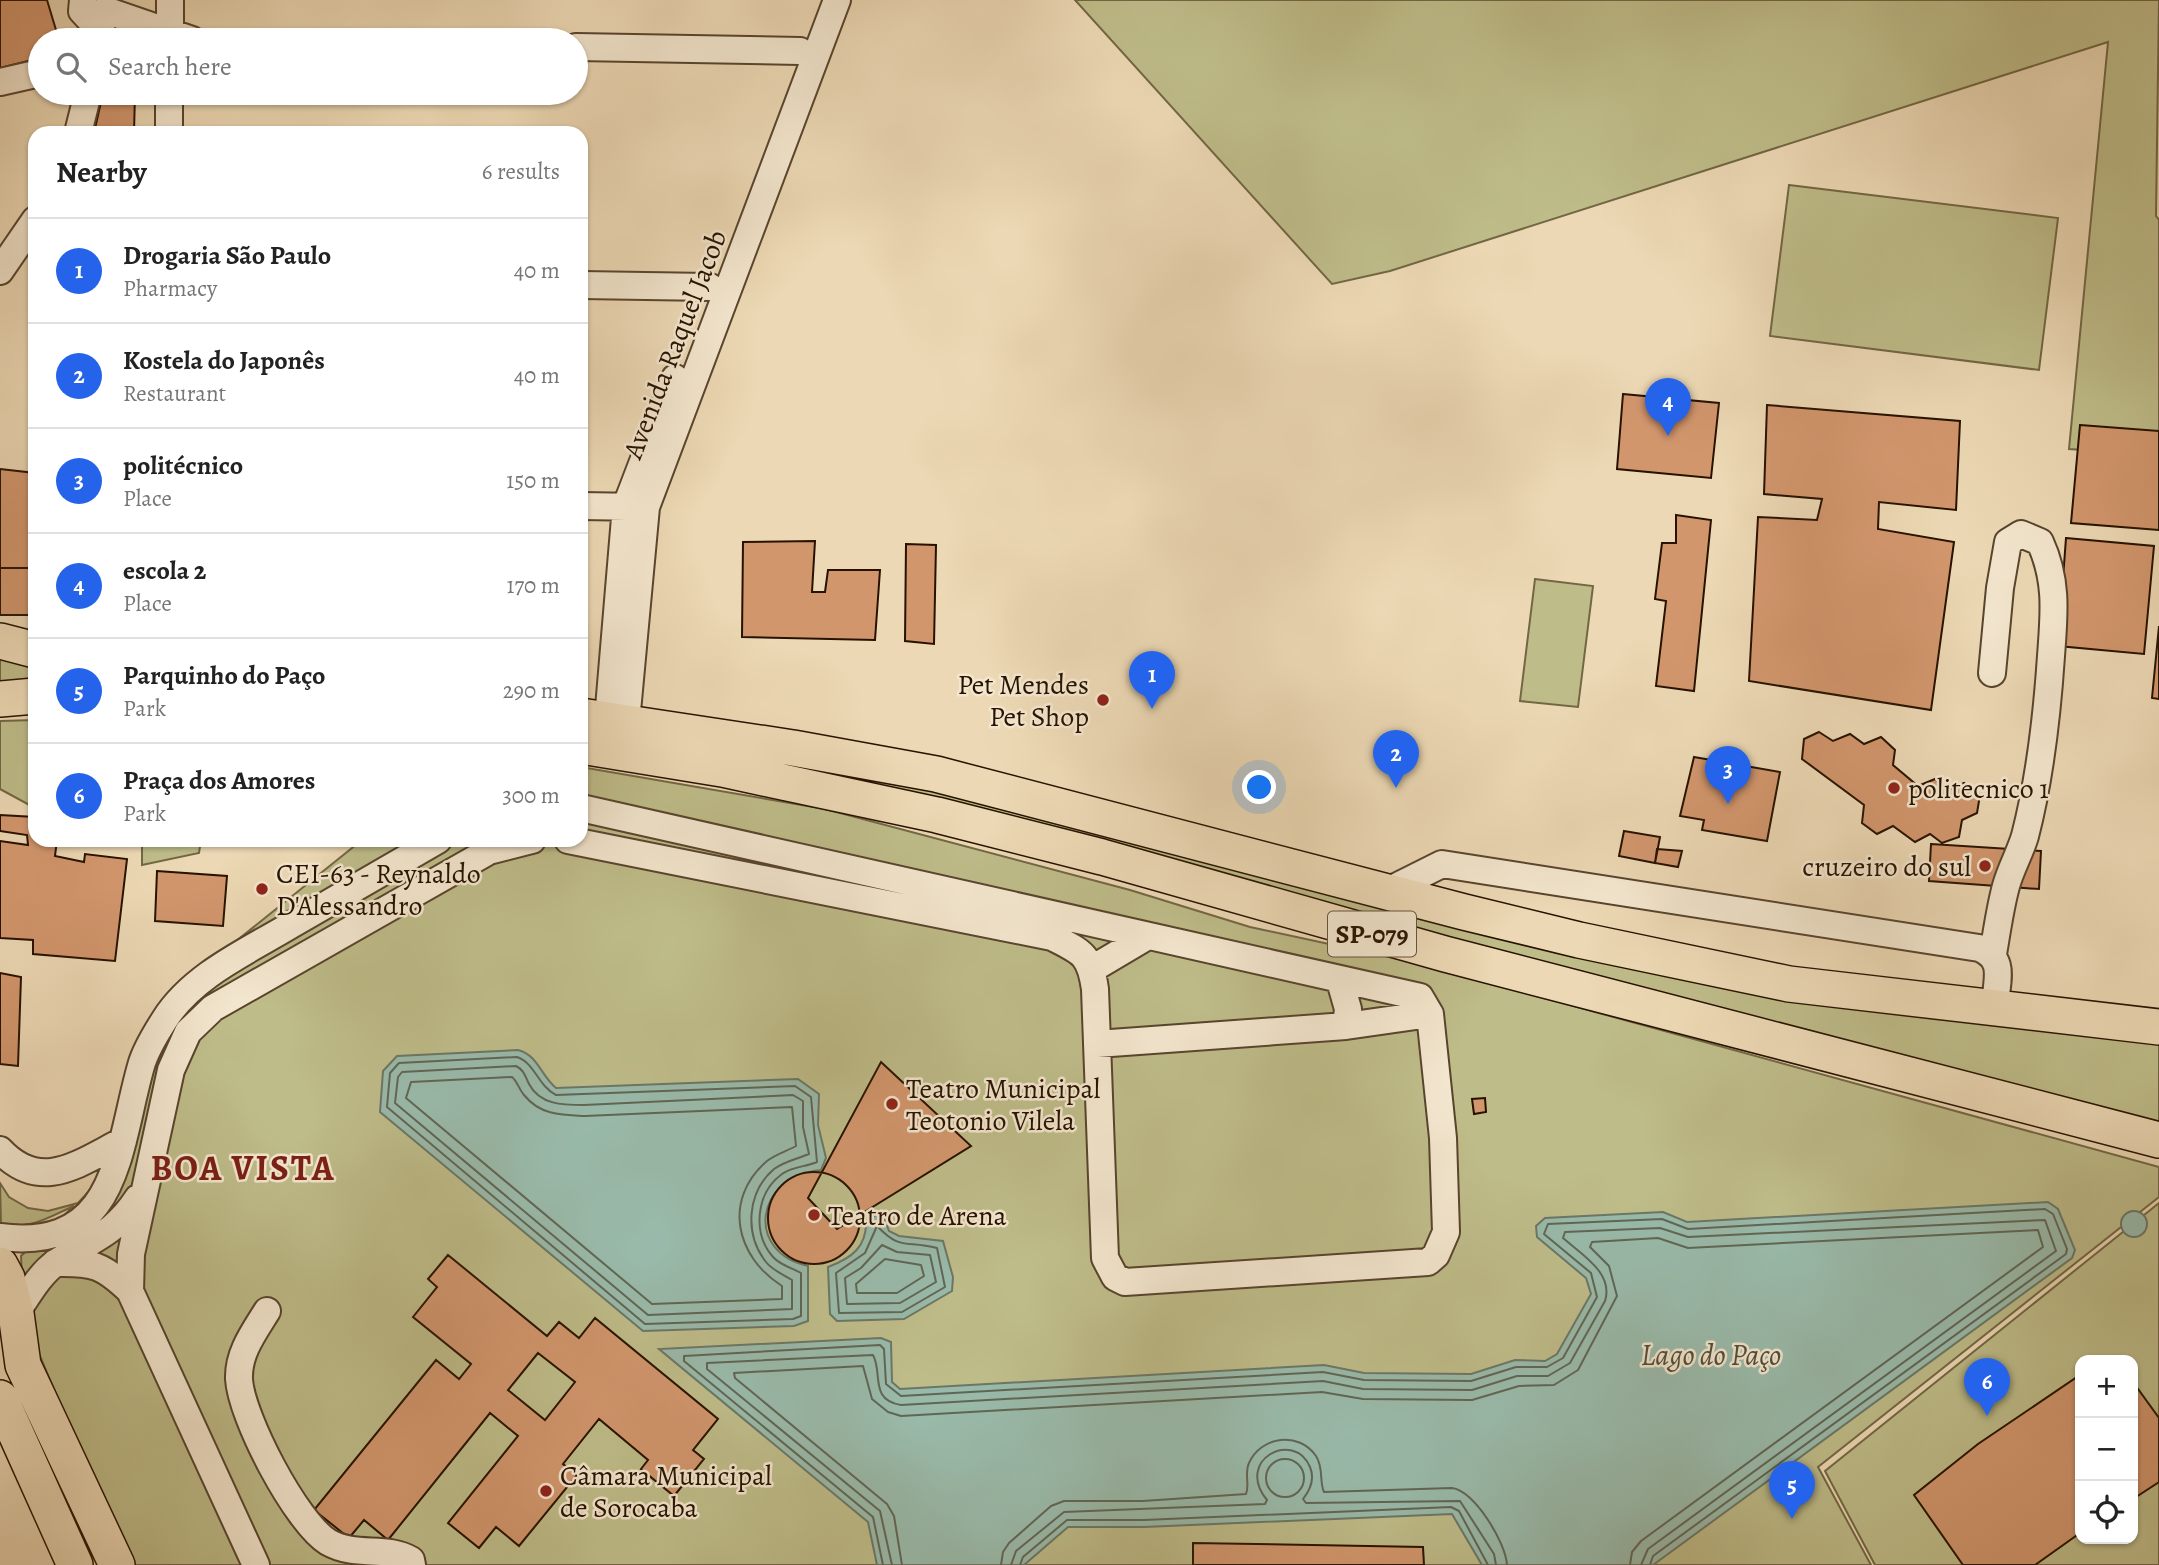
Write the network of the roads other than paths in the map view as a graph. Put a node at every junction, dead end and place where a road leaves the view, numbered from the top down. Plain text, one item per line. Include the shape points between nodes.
1 (170, 0) edge
2 (817, 0) edge
3 (837, 0) edge
4 (99, 17) edge
5 (140, 28) edge
6 (175, 28) edge
7 (588, 47) edge
8 (800, 51) junction
9 (28, 75) edge
10 (0, 82) edge
11 (85, 105) edge
12 (169, 105) edge
13 (80, 126) edge
14 (169, 126) edge
15 (28, 230) edge
16 (0, 271) edge
17 (588, 285) edge
18 (710, 287) junction
19 (588, 506) edge
20 (636, 507) junction
21 (0, 641) edge
22 (28, 648) edge
23 (1992, 673) dead end
24 (28, 697) edge
25 (0, 699) edge
26 (605, 719) edge
27 (588, 747) edge
28 (588, 810) edge
29 (588, 844) edge
30 (426, 847) edge
31 (505, 847) edge
32 (1386, 892) junction
33 (1146, 937) junction
34 (1993, 954) junction
35 (1087, 960) junction
36 (1340, 981) junction
37 (1995, 1006) junction
38 (1430, 1014) junction
39 (1346, 1026) junction
40 (2159, 1027) edge
41 (1097, 1044) junction
42 (135, 1089) junction
43 (165, 1097) junction
44 (123, 1140) junction
45 (2159, 1140) edge
46 (0, 1150) edge
47 (145, 1187) junction
48 (0, 1237) edge
49 (55, 1263) junction
50 (0, 1265) edge
51 (131, 1291) junction
52 (268, 1311) dead end
53 (16, 1314) junction
54 (0, 1347) edge
55 (0, 1398) edge
56 (75, 1565) edge
57 (117, 1565) edge
58 (257, 1565) edge
59 (412, 1565) edge

1 - 6 street
2 - 8 street, Avenida Raquel Jacob
3 - 20 street, Avenida Raquel Jacob
4 - 5 street
7 - 8 street
8 - 18 street, Avenida Raquel Jacob
9 - 10 street
11 - 13 street
12 - 14 street
15 - 16 street
17 - 18 street
18 - 20 street, Avenida Raquel Jacob
19 - 20 street
20 - 26 street, Avenida Raquel Jacob
21 - 22 main road
23 - 34 street via 2008,542 2021,534 2040,542 2056,590 2037,773 2024,837 2006,885
24 - 25 main road
26 - 32 main road, SP-079 via 936,774
27 - 45 main road, SP-079 via 733,771 937,815 1445,954
28 - 33 street
29 - 35 street via 1052,937
30 - 42 street via 190,989 165,1018 141,1063
31 - 43 street via 489,851 213,1008 188,1032
32 - 34 street via 1442,864 1979,948
32 - 37 main road, SP-079 via 1579,940 1789,984
33 - 35 street
33 - 36 street
34 - 37 street via 1998,961
35 - 41 street
36 - 38 street via 1420,997
36 - 39 street via 1348,1009
37 - 40 main road, SP-079
38 - 39 street
38 - 41 street via 1443,1138 1446,1232 1428,1262 1125,1282 1115,1277 1105,1258
39 - 41 street
42 - 43 street
42 - 44 street
43 - 47 street
44 - 46 street via 53,1173 16,1167
44 - 48 street via 114,1177 83,1220 29,1241
47 - 49 street via 124,1219 99,1240
47 - 51 street via 131,1254
49 - 51 street via 89,1262 110,1272
49 - 53 street
50 - 53 main road
51 - 58 street
52 - 59 street via 243,1351 239,1380 266,1454 290,1499 327,1541 357,1553 400,1553
53 - 54 main road via 12,1339
53 - 57 main road via 23,1365
55 - 56 main road

